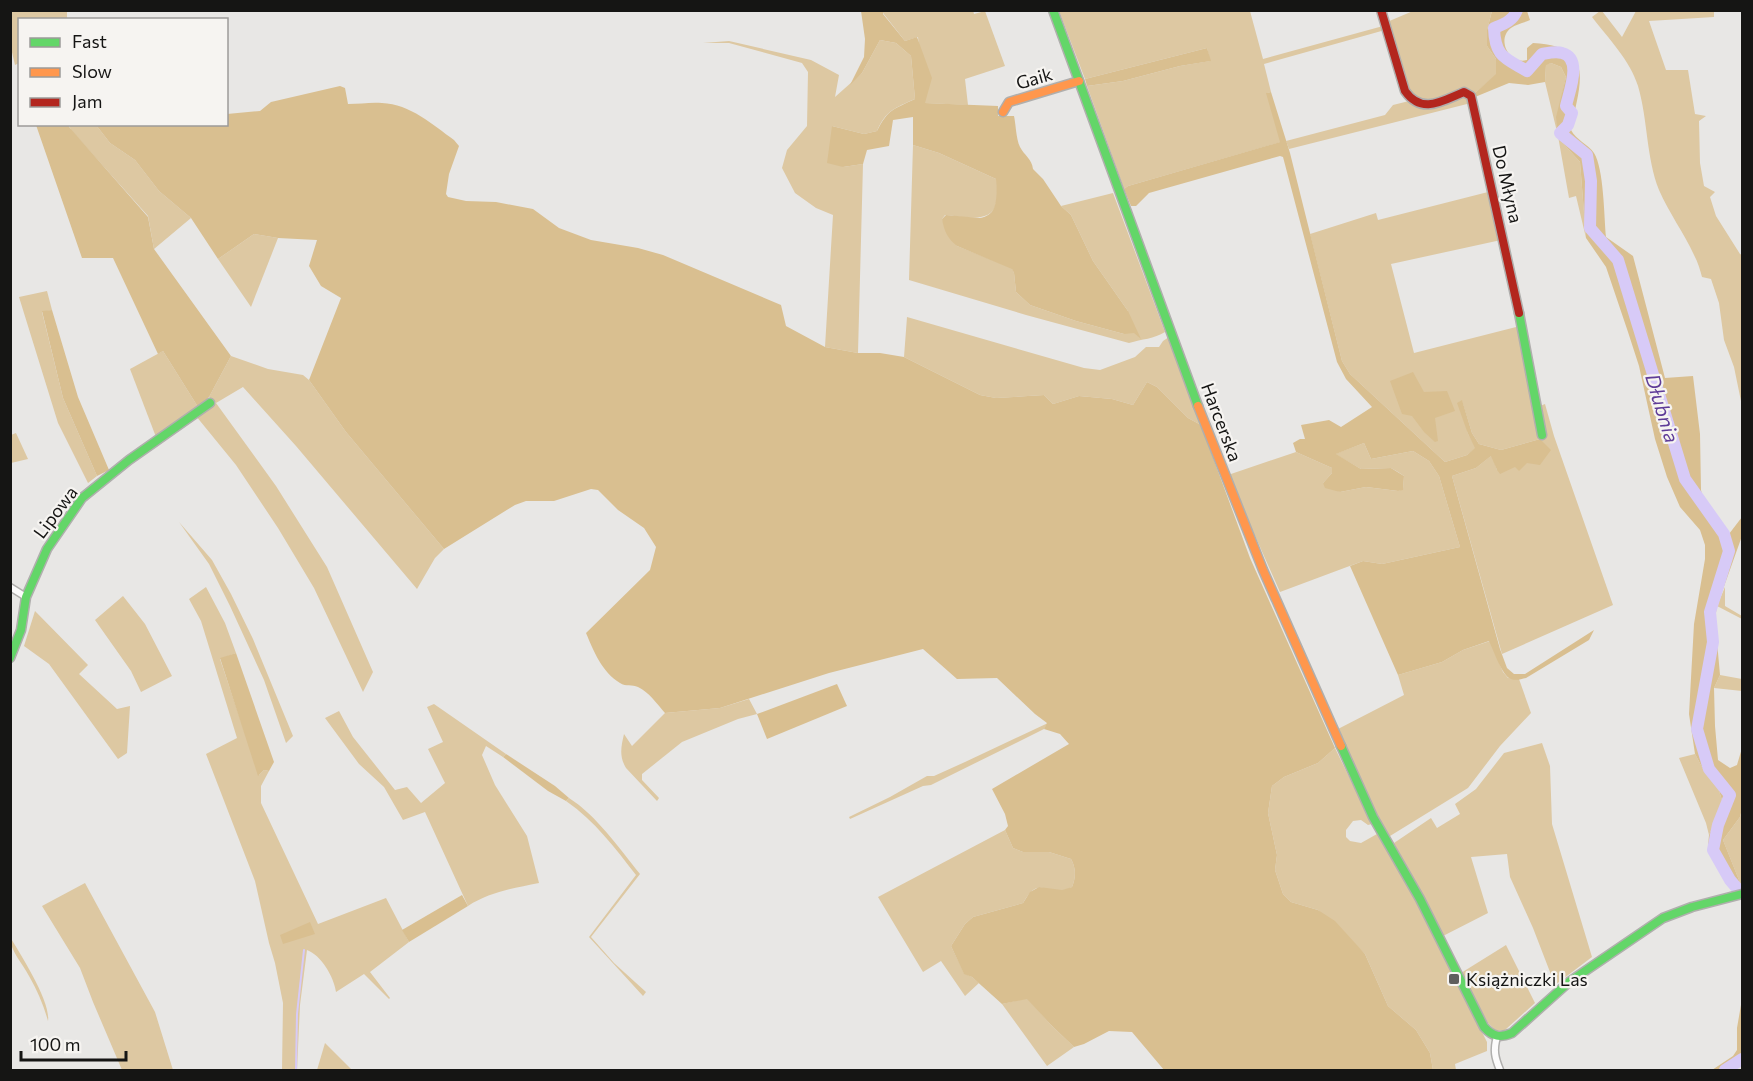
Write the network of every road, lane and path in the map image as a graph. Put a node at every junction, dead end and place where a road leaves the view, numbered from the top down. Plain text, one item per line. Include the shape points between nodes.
1 (1053, 10) edge
2 (1381, 10) edge
3 (1079, 81) junction
4 (1003, 112) dead end
5 (210, 402) dead end
6 (1542, 435) dead end
7 (10, 587) edge
8 (26, 597) junction
9 (10, 658) edge
10 (1743, 894) edge
11 (1497, 1037) junction
12 (1500, 1071) edge

1 - 3 street, Harcerska
2 - 6 street, Do Młyna via 1405,91 1411,99 1426,105 1464,92 1471,96 1520,312
3 - 4 street, Gaik via 1009,102
3 - 11 street, Harcerska via 1263,570 1373,817 1485,1027
5 - 8 street, Lipowa via 82,498 47,549
7 - 8 street
8 - 9 street, Lipowa via 21,630
10 - 11 street via 1673,912 1569,982 1512,1033
11 - 12 street via 1494,1056

